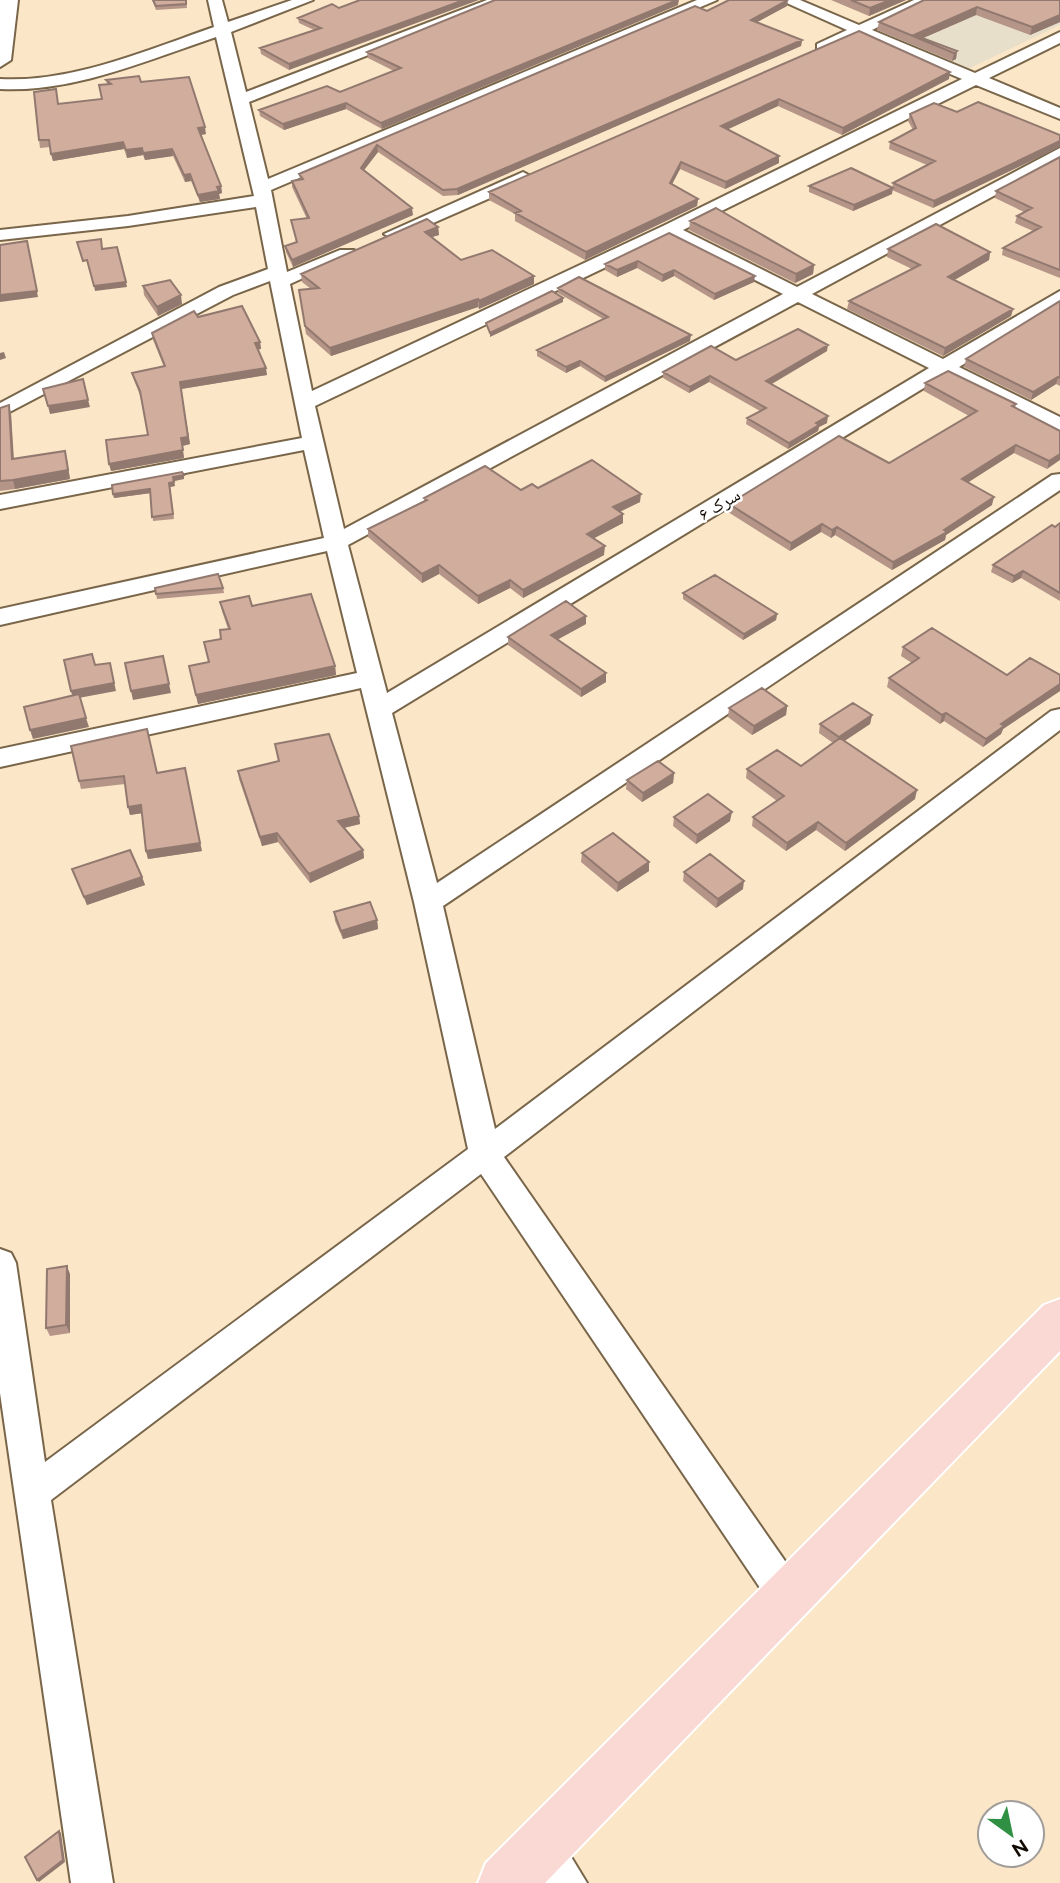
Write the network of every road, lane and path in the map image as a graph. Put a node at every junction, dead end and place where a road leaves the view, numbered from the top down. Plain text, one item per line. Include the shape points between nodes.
1 (8, 0) edge
2 (215, 0) edge
3 (306, 0) edge
4 (501, 0) edge
5 (710, 0) edge
6 (787, 0) edge
7 (926, 0) edge
8 (223, 30) junction
9 (858, 32) junction
10 (1060, 37) edge
11 (808, 54) edge
12 (0, 60) edge
13 (973, 80) junction
14 (0, 84) edge
15 (240, 100) junction
16 (1060, 114) edge
17 (1060, 153) edge
18 (543, 169) edge
19 (263, 194) junction
20 (670, 230) junction
21 (0, 235) edge
22 (278, 277) junction
23 (800, 293) junction
24 (1060, 297) edge
25 (948, 367) junction
26 (304, 403) junction
27 (0, 411) edge
28 (1060, 425) edge
29 (313, 442) junction
30 (1060, 480) edge
31 (0, 502) edge
32 (336, 542) junction
33 (0, 617) edge
34 (370, 678) junction
35 (378, 710) junction
36 (1060, 717) edge
37 (0, 758) edge
38 (428, 902) junction
39 (485, 1154) junction
40 (0, 1264) edge
41 (1060, 1320) edge
42 (10, 1429) edge
43 (33, 1492) junction
44 (788, 1597) junction
45 (554, 1865) edge
46 (92, 1883) edge
47 (506, 1883) edge

1 - 12 main road
2 - 8 street
3 - 8 street
4 - 15 street
5 - 19 street
6 - 9 street
7 - 9 street
8 - 14 street via 72,77
8 - 15 street
9 - 11 street
9 - 13 street
10 - 13 street
13 - 16 street
13 - 20 street
15 - 19 street
17 - 23 street
18 - 22 street via 373,243
19 - 21 street via 128,221
19 - 22 street
20 - 23 street
20 - 26 street
22 - 26 street
22 - 27 street via 226,291
23 - 25 street
23 - 32 street
24 - 25 street, سرک ۶
25 - 28 street
25 - 35 street, سرک ۶
26 - 29 street
29 - 31 street
29 - 32 street
30 - 38 street
32 - 33 street
32 - 34 street
34 - 35 street
34 - 37 street
35 - 38 street
36 - 39 street
38 - 39 street
39 - 43 street
39 - 44 street
40 - 42 street
41 - 44 main road
42 - 43 street
43 - 46 street
44 - 45 main road
45 - 47 main road

